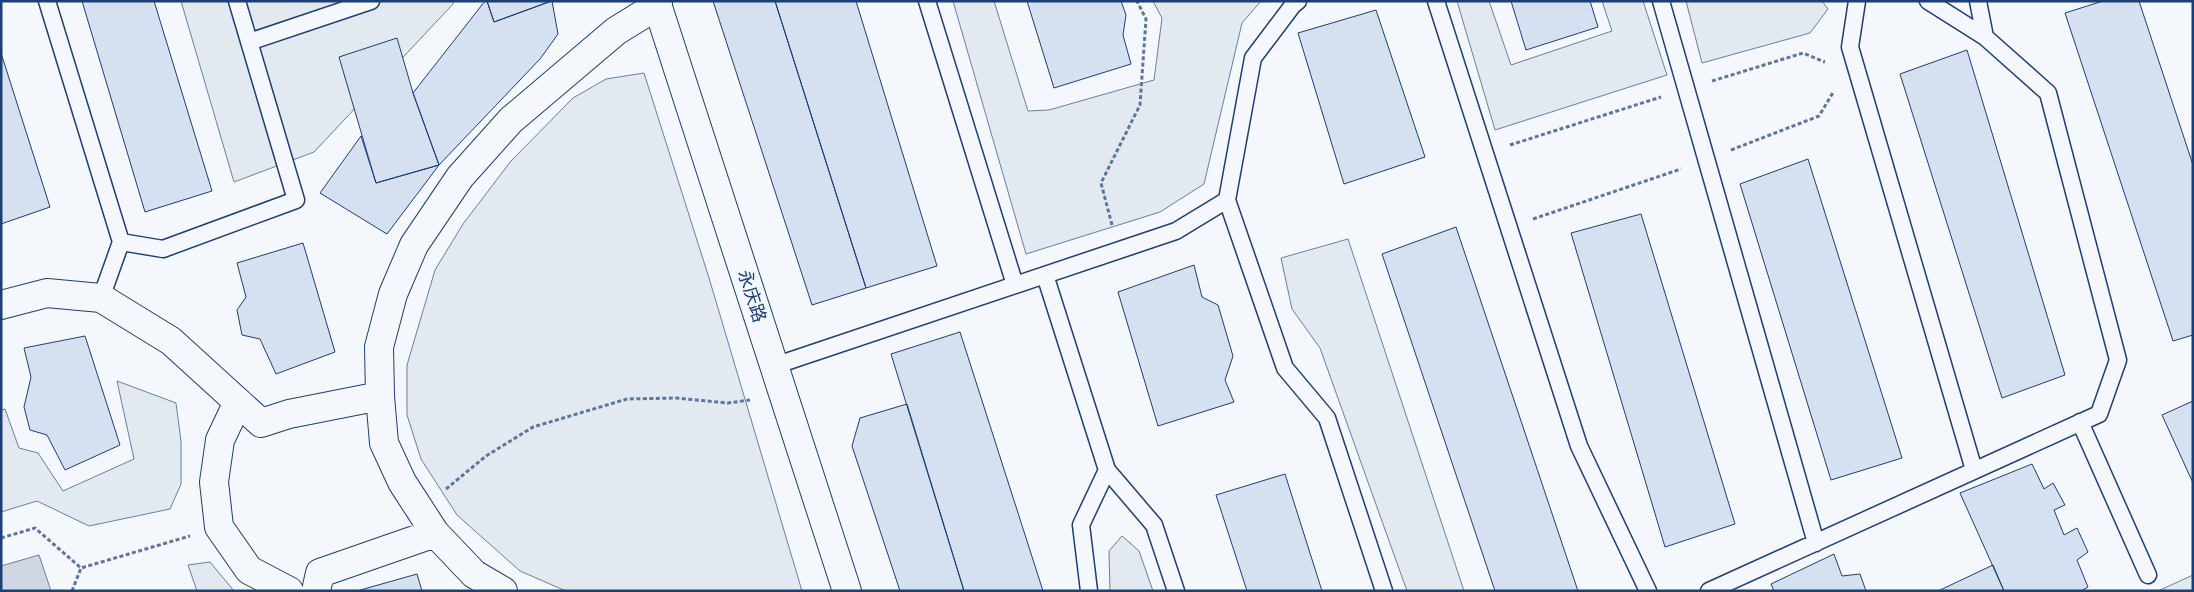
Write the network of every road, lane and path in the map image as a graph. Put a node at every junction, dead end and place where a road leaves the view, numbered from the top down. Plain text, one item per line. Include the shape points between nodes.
1 (47, 1) edge
2 (237, 1) edge
3 (371, 1) edge
4 (926, 1) edge
5 (1137, 1) edge
6 (1298, 1) edge
7 (1436, 1) edge
8 (1661, 1) edge
9 (1857, 1) edge
10 (1928, 1) edge
11 (1978, 1) edge
12 (657, 3) edge
13 (1985, 37) junction
14 (250, 42) junction
15 (1227, 200) junction
16 (121, 242) junction
17 (1119, 250) junction
18 (1045, 275) junction
19 (1015, 285) junction
20 (101, 298) junction
21 (1, 305) edge
22 (774, 366) junction
23 (784, 395) junction
24 (380, 396) junction
25 (238, 402) junction
26 (2080, 422) junction
27 (1107, 470) junction
28 (1974, 470) junction
29 (420, 510) junction
30 (219, 527) junction
31 (435, 533) junction
32 (1, 538) edge
33 (1816, 543) junction
34 (81, 568) junction
35 (2148, 575) dead end
36 (72, 591) edge
37 (289, 591) edge
38 (316, 591) edge
39 (503, 591) edge
40 (847, 591) edge
41 (1089, 591) edge
42 (1176, 591) edge
43 (1384, 591) edge
44 (1648, 591) edge
45 (1709, 591) edge

1 - 16 lane
2 - 14 lane
3 - 14 lane
4 - 19 lane
5 - 17 path via 1146,19 1140,106 1101,183
6 - 15 lane via 1253,58
7 - 44 lane via 1579,446
8 - 33 lane
9 - 28 lane via 1850,47
10 - 13 lane
11 - 13 lane
12 - 22 street, 永庆路
12 - 24 street via 616,32 511,120 460,177 414,245 393,294 379,347
13 - 26 lane via 2048,93 2118,360 2099,414
14 - 16 lane via 296,200 163,249
15 - 17 lane via 1176,231
15 - 43 lane via 1286,368 1327,418
16 - 20 lane
17 - 18 lane
18 - 19 lane
18 - 27 lane
19 - 22 lane
20 - 21 street via 47,294
20 - 25 street via 170,341
22 - 23 street, 永庆路
23 - 29 path via 728,403 676,398 627,399 533,428 486,456
23 - 40 street, 永庆路
24 - 25 street via 289,414 261,423
24 - 29 street via 384,443 402,482
25 - 30 street via 220,440 214,482
26 - 28 lane
26 - 35 lane
27 - 41 lane via 1081,525
27 - 42 lane via 1154,525
28 - 33 lane
29 - 31 street
30 - 34 path
30 - 37 street via 249,570
31 - 38 street via 320,573
31 - 39 street via 474,574
32 - 34 path via 35,528
33 - 45 lane
34 - 36 path

